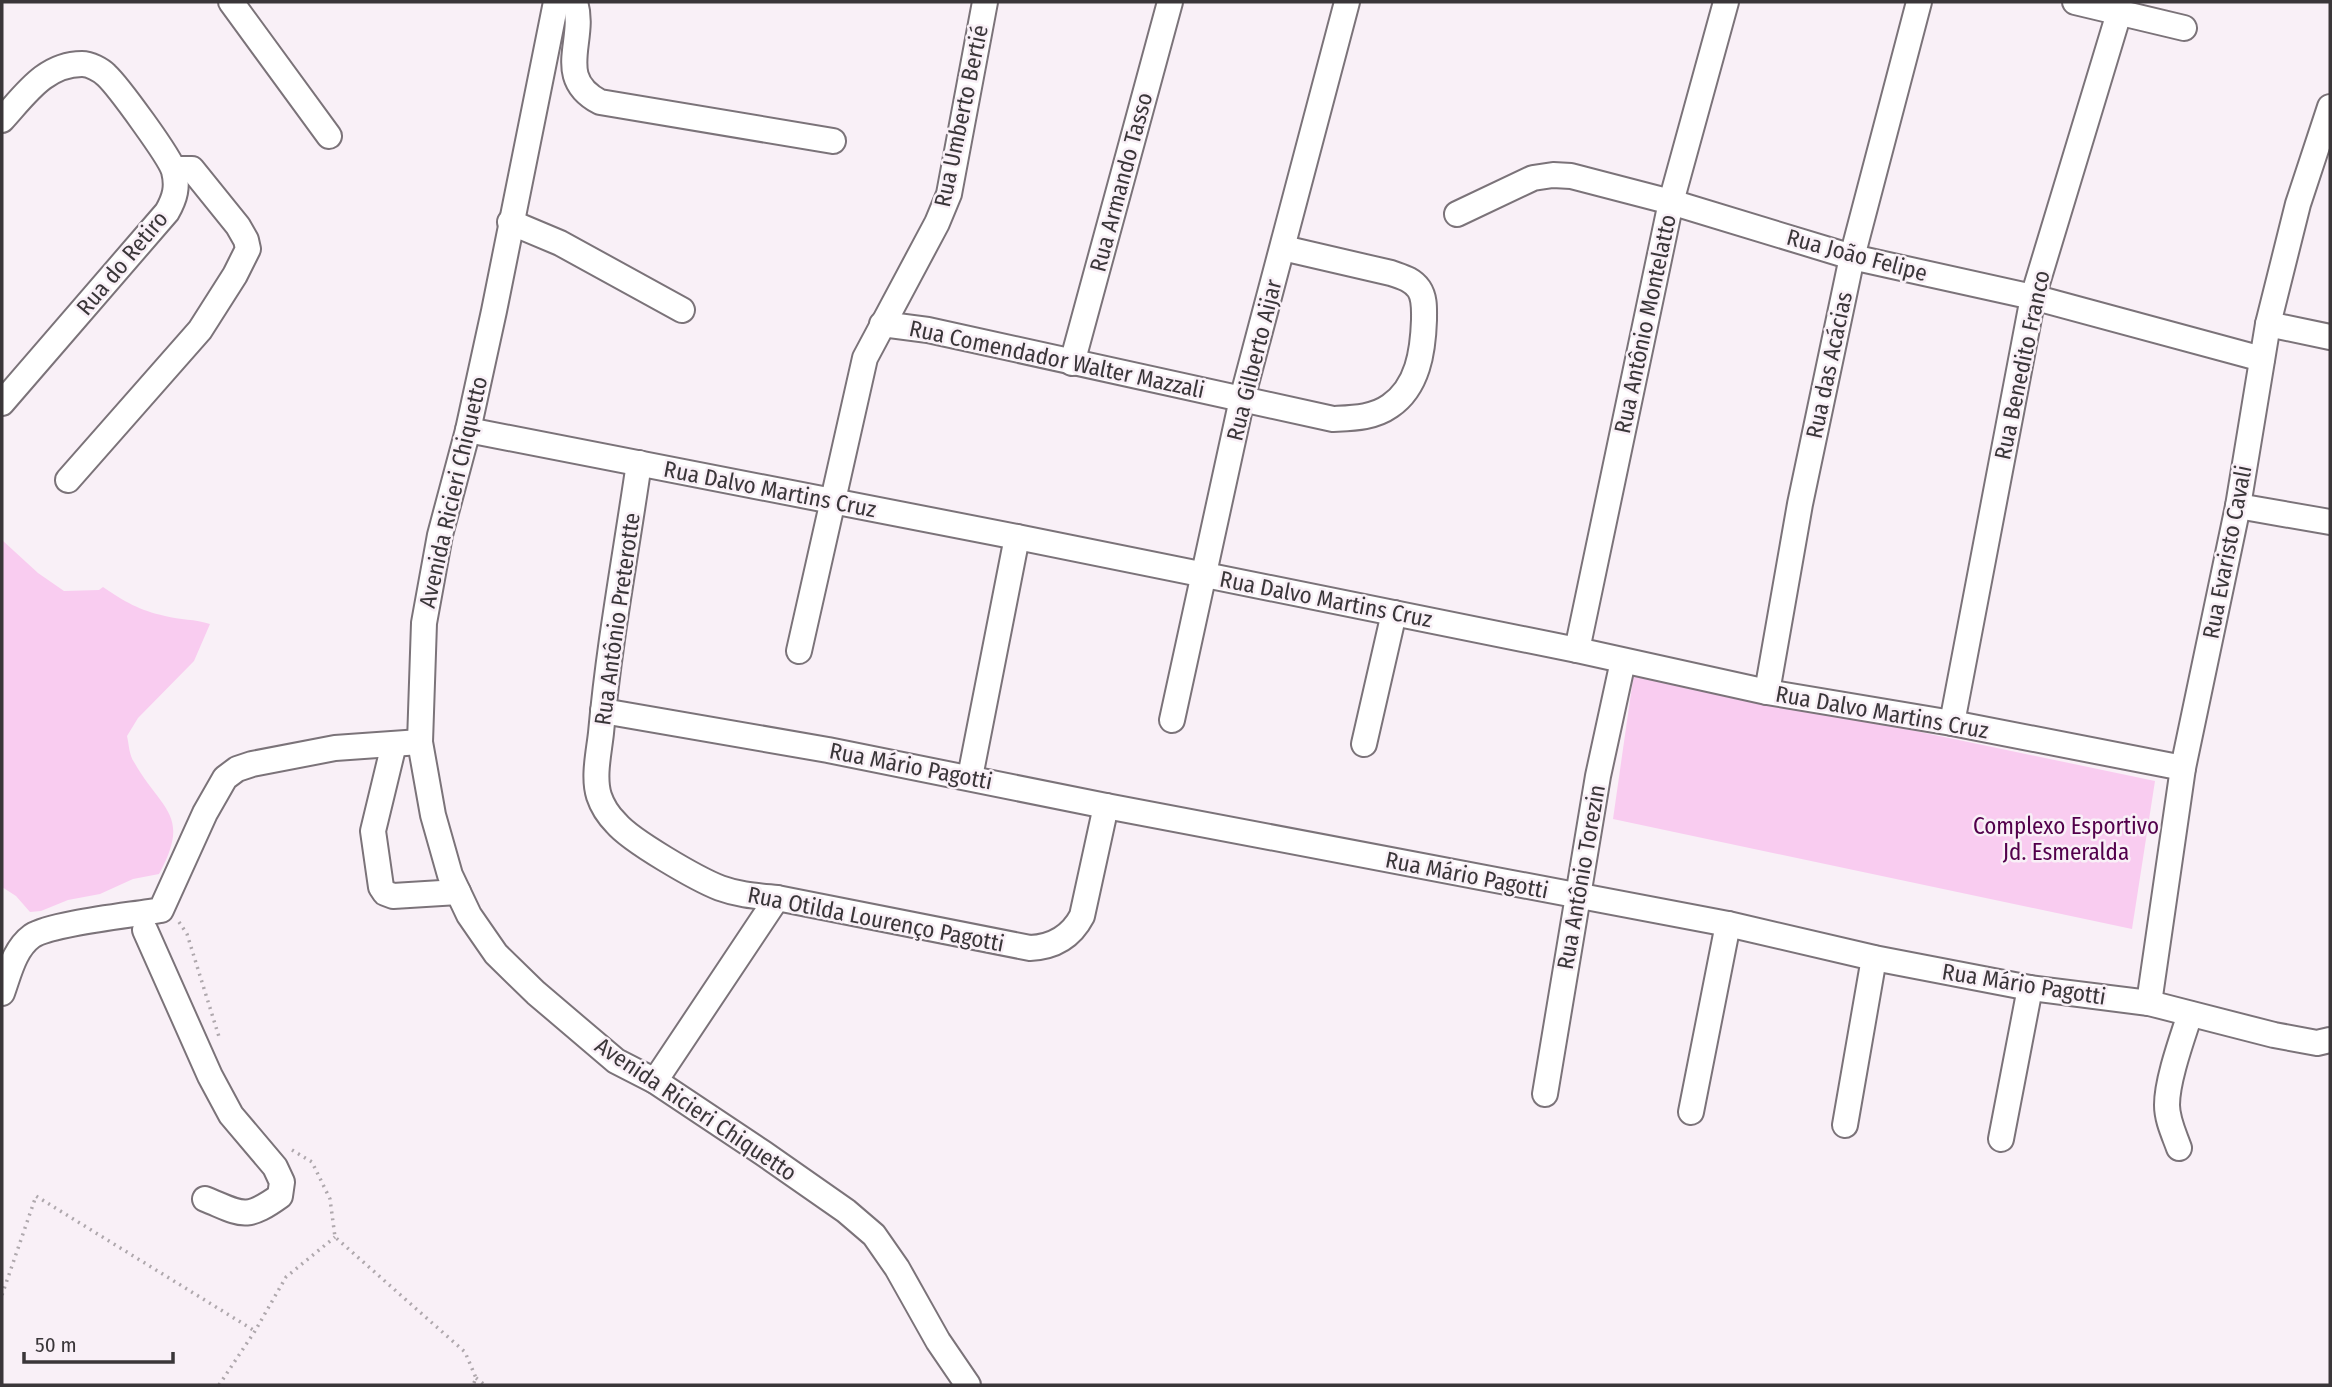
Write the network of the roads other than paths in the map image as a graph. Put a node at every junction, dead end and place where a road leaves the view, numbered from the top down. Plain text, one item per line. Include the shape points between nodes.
1 (231, 2) edge
2 (556, 2) edge
3 (575, 2) edge
4 (985, 2) edge
5 (1170, 2) edge
6 (1347, 2) edge
7 (1726, 2) edge
8 (1919, 2) edge
9 (2075, 2) edge
10 (2119, 13) junction
11 (2184, 28) dead end
12 (2330, 107) edge
13 (2, 120) edge
14 (329, 136) dead end
15 (833, 141) dead end
16 (174, 169) junction
17 (1671, 202) junction
18 (1457, 214) dead end
19 (510, 222) junction
20 (1283, 248) junction
21 (1852, 257) junction
22 (2033, 298) junction
23 (682, 310) dead end
24 (882, 324) junction
25 (2268, 324) junction
26 (2330, 337) edge
27 (2262, 359) junction
28 (1072, 363) junction
29 (1242, 399) junction
30 (2, 402) edge
31 (468, 430) junction
32 (639, 463) junction
33 (68, 480) dead end
34 (832, 502) junction
35 (2238, 506) junction
36 (2330, 522) edge
37 (1017, 537) junction
38 (1204, 575) junction
39 (1394, 613) junction
40 (1577, 650) junction
41 (799, 651) dead end
42 (1623, 661) junction
43 (1768, 692) junction
44 (603, 711) junction
45 (1172, 720) dead end
46 (1952, 723) junction
47 (420, 742) junction
48 (394, 744) junction
49 (1364, 744) dead end
50 (2183, 768) junction
51 (597, 775) joint
52 (970, 777) junction
53 (1107, 806) junction
54 (458, 892) junction
55 (1579, 897) junction
56 (777, 898) junction
57 (1728, 924) junction
58 (145, 930) dead end
59 (1874, 958) junction
60 (2031, 988) junction
61 (2, 993) edge
62 (2149, 1003) junction
63 (2190, 1014) junction
64 (2330, 1040) edge
65 (655, 1081) junction
66 (1545, 1094) dead end
67 (1691, 1112) dead end
68 (1845, 1125) dead end
69 (2001, 1139) dead end
70 (2179, 1148) dead end
71 (205, 1199) dead end
72 (968, 1385) edge

1 - 14 street
2 - 19 street, Avenida Ricieri Chiquetto
3 - 15 street via 573,68 587,96 600,102
4 - 24 street, Rua Umberto Bertié via 950,194
5 - 28 street, Rua Armando Tasso
6 - 20 street, Rua Gilberto Aijar
7 - 17 street, Rua Antônio Montelatto
8 - 21 street, Rua das Acácias
9 - 10 street
10 - 11 street
10 - 22 street, Rua Benedito Franco
12 - 25 street, Rua Evaristo Cavali via 2298,204
13 - 16 street via 40,78 52,70 85,64 106,74
16 - 30 street, Rua do Retiro via 176,192 167,212
16 - 33 street via 192,169 238,226 248,249 200,330
17 - 18 street, Rua João Felipe via 1553,175 1534,178
17 - 21 street, Rua João Felipe
17 - 40 street, Rua Antônio Montelatto
19 - 23 street via 560,243
19 - 31 street, Avenida Ricieri Chiquetto
20 - 29 street, Rua Gilberto Aijar
20 - 29 street, Rua Comendador Walter Mazzali via 1407,278 1418,287 1424,299 1418,369 1390,407 1366,417 1333,419
21 - 22 street, Rua João Felipe
21 - 43 street, Rua das Acácias via 1800,504
22 - 27 street, Rua João Felipe
22 - 46 street, Rua Benedito Franco
24 - 28 street, Rua Comendador Walter Mazzali
24 - 34 street, Rua Umberto Bertié via 865,358
25 - 26 street
25 - 27 street, Rua Evaristo Cavali
27 - 35 street, Rua Evaristo Cavali
28 - 29 street, Rua Comendador Walter Mazzali
29 - 38 street, Rua Gilberto Aijar
31 - 32 street, Rua Dalvo Martins Cruz
31 - 47 street, Avenida Ricieri Chiquetto via 440,535 424,623
32 - 34 street, Rua Dalvo Martins Cruz
32 - 44 street, Rua Antônio Preterotte
34 - 37 street, Rua Dalvo Martins Cruz
34 - 41 street, Rua Umberto Bertié
35 - 36 street
35 - 50 street, Rua Evaristo Cavali
37 - 38 street, Rua Dalvo Martins Cruz
37 - 52 street
38 - 39 street, Rua Dalvo Martins Cruz
38 - 45 street, Rua Gilberto Aijar
39 - 40 street, Rua Dalvo Martins Cruz
39 - 49 street
40 - 42 street, Rua Dalvo Martins Cruz
42 - 43 street, Rua Dalvo Martins Cruz
42 - 55 street, Rua Antônio Torezin
43 - 46 street, Rua Dalvo Martins Cruz
44 - 51 street, Rua Antônio Preterotte
44 - 52 street, Rua Mário Pagotti
46 - 50 street, Rua Dalvo Martins Cruz
47 - 48 street
47 - 54 street, Avenida Ricieri Chiquetto via 433,815
48 - 54 street via 373,831 381,887 393,896
48 - 61 street via 335,748 237,769 225,778 205,813 161,910 32,936 15,955
50 - 62 street, Rua Evaristo Cavali
51 - 56 street, Rua Otilda Lourenço Pagotti via 598,795 625,832 718,887
52 - 53 street, Rua Mário Pagotti
53 - 55 street, Rua Mário Pagotti
53 - 56 street, Rua Otilda Lourenço Pagotti via 1082,916 1062,939 1042,948
54 - 65 street, Avenida Ricieri Chiquetto via 469,915 514,974 616,1061
55 - 57 street, Rua Mário Pagotti
55 - 66 street, Rua Antônio Torezin
56 - 65 street
57 - 59 street, Rua Mário Pagotti
57 - 67 street
58 - 71 street via 231,1115 275,1167 282,1182 280,1196 260,1210 241,1214
59 - 60 street, Rua Mário Pagotti
59 - 68 street
60 - 62 street, Rua Mário Pagotti
60 - 69 street
62 - 63 street, Rua Mário Pagotti
63 - 64 street, Rua Mário Pagotti via 2317,1043
63 - 70 street via 2167,1104
65 - 72 street, Avenida Ricieri Chiquetto via 804,1181 874,1235

